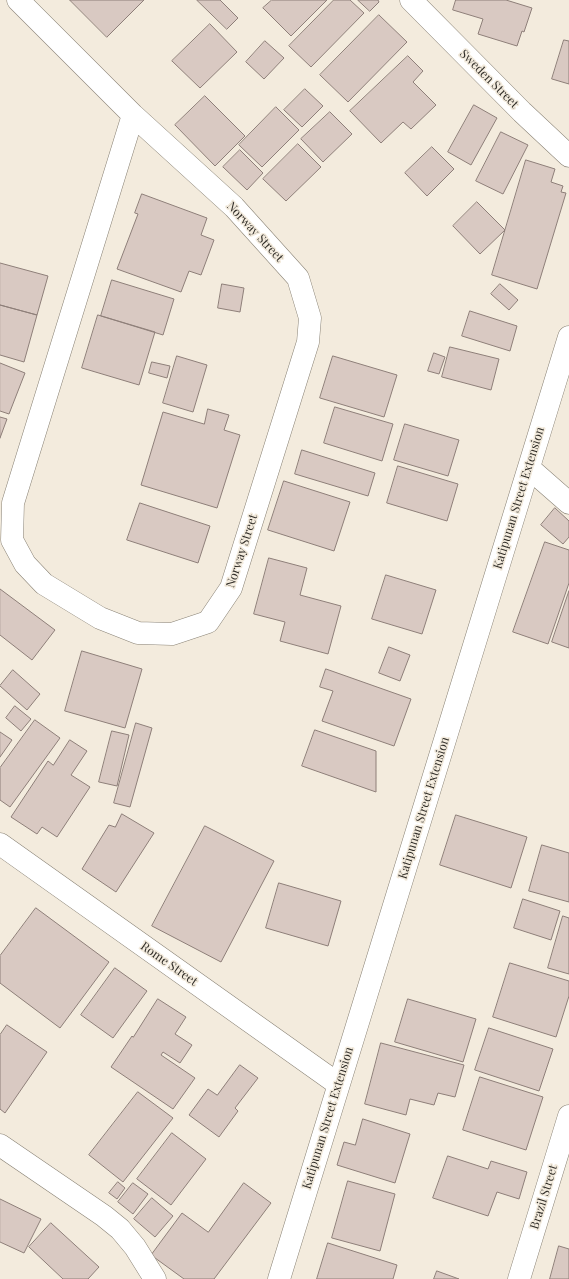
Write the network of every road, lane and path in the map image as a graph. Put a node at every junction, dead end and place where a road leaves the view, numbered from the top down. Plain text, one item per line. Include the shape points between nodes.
1 (18, 0) edge
2 (410, 0) edge
3 (133, 114) junction
4 (569, 156) edge
5 (569, 337) edge
6 (529, 468) junction
7 (569, 503) edge
8 (0, 844) edge
9 (338, 1084) junction
10 (569, 1116) edge
11 (0, 1145) edge
12 (155, 1279) edge
13 (279, 1279) edge
14 (519, 1279) edge

1 - 3 street, Norway Street
2 - 4 street, Sweden Street
3 - 3 street, Norway Street via 234,207 298,278 310,318 308,342 231,588 208,622 172,634 138,633 100,618 44,584 26,564 12,540 13,503
5 - 6 street, Katipunan Street Extension
6 - 7 street
6 - 9 street, Katipunan Street Extension
8 - 9 street, Rome Street
9 - 13 street, Katipunan Street Extension
10 - 14 street, Brazil Street
11 - 12 street via 120,1229

